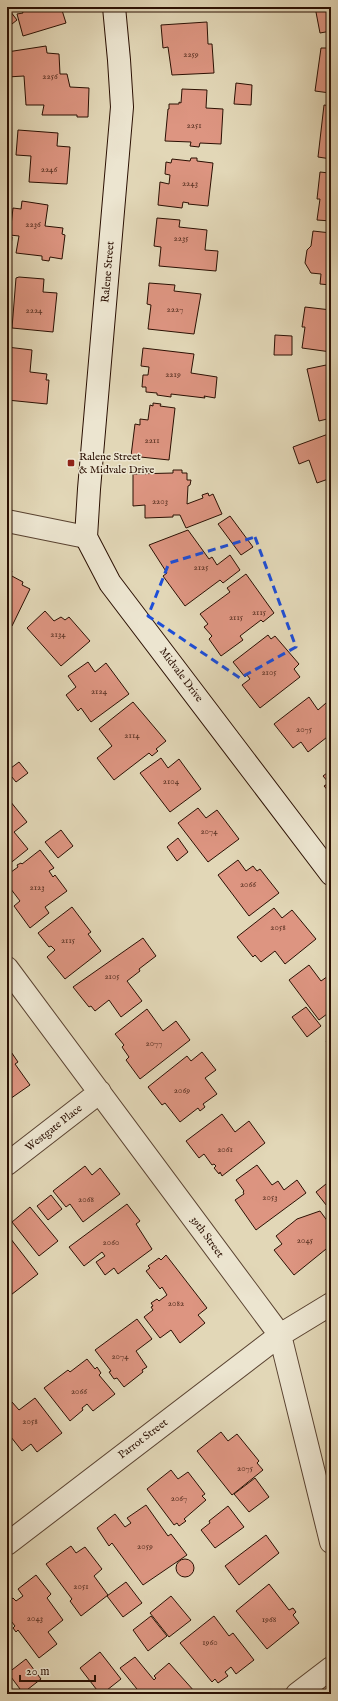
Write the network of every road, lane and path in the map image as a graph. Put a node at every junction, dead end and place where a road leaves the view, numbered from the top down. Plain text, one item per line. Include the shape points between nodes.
1 (114, 7) edge
2 (7, 521) edge
3 (86, 537) junction
4 (331, 874) edge
5 (7, 968) edge
6 (100, 1092) junction
7 (7, 1164) edge
8 (331, 1304) edge
9 (280, 1335) junction
10 (331, 1542) edge
11 (7, 1544) edge
12 (331, 1668) edge
13 (297, 1694) edge

1 - 3 street, Ralene Street via 122,107
2 - 3 street
3 - 4 street, Midvale Drive via 110,583
5 - 6 street, 39th Street
6 - 7 street, Westgate Place
6 - 9 street, 39th Street
8 - 9 street, Parrot Street
9 - 10 street, 39th Street
9 - 11 street, Parrot Street
12 - 13 street

